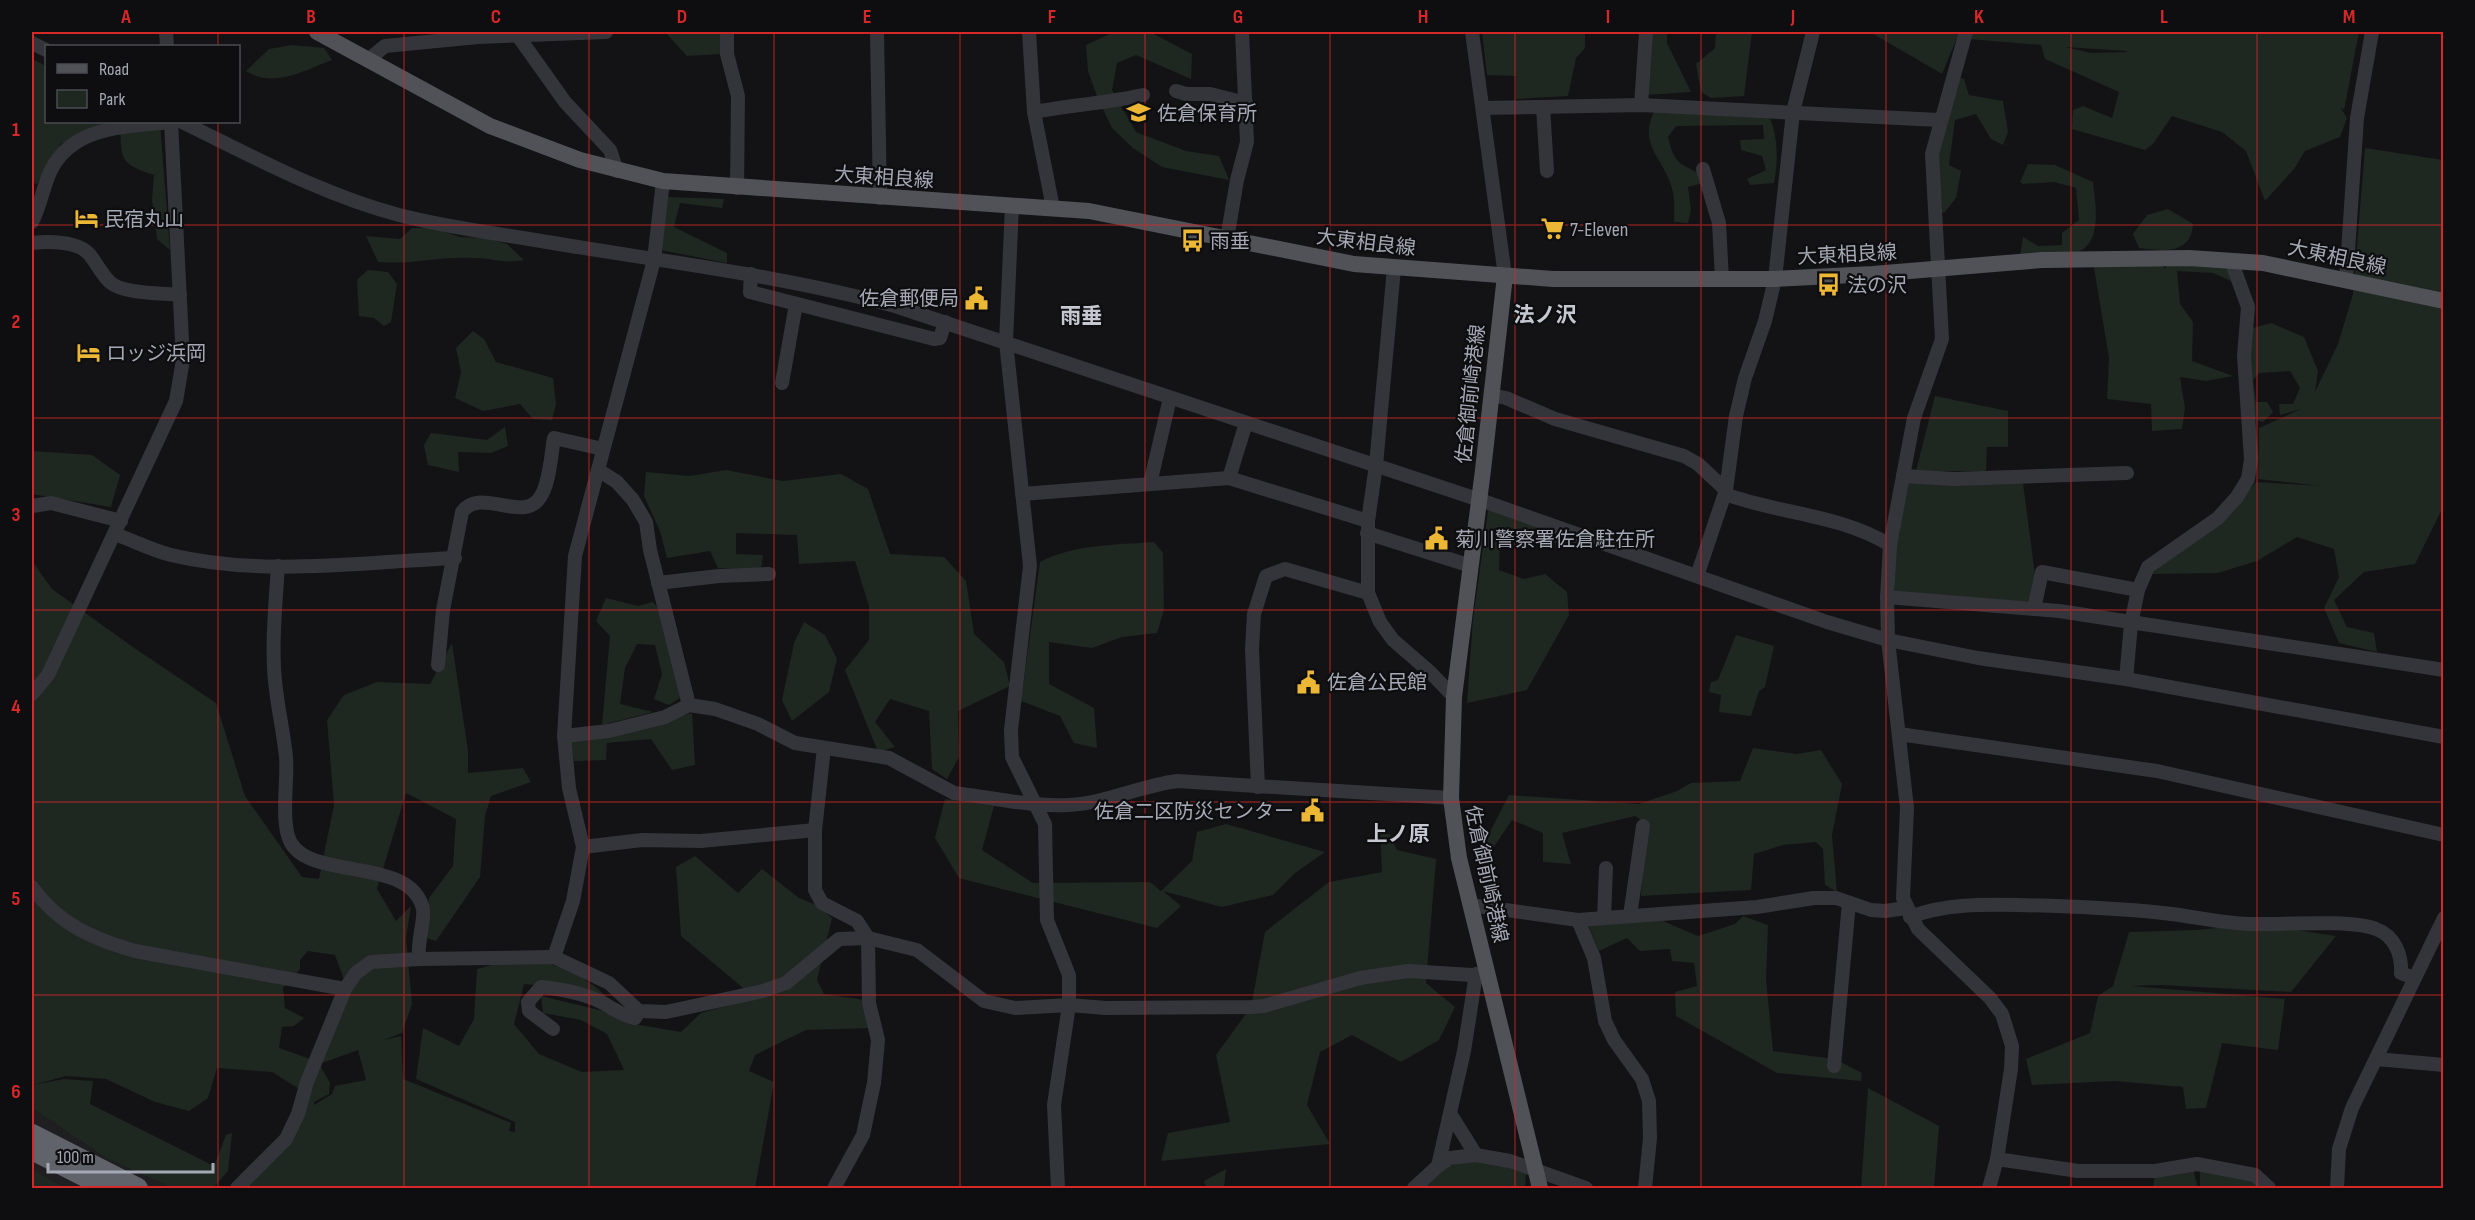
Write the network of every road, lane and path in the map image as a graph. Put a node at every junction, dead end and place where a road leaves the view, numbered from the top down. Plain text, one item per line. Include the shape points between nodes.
1 (317, 32) edge
2 (606, 32) edge
3 (727, 32) edge
4 (877, 32) edge
5 (1029, 32) edge
6 (1242, 32) edge
7 (1472, 32) edge
8 (1646, 32) edge
9 (1813, 32) edge
10 (1966, 32) edge
11 (2372, 32) edge
12 (479, 34) edge
13 (518, 36) junction
14 (368, 60) junction
15 (1176, 91) dead end
16 (1143, 95) dead end
17 (1246, 103) junction
18 (1641, 105) junction
19 (1543, 107) junction
20 (1483, 108) junction
21 (1034, 112) junction
22 (1793, 112) junction
23 (1939, 120) junction
24 (162, 123) edge
25 (170, 123) edge
26 (184, 123) edge
27 (1703, 169) dead end
28 (617, 171) junction
29 (1547, 171) dead end
30 (663, 181) junction
31 (737, 188) junction
32 (880, 198) junction
33 (1012, 205) junction
34 (1053, 208) junction
35 (32, 222) edge
36 (1227, 239) junction
37 (32, 243) edge
38 (654, 260) junction
39 (2231, 260) junction
40 (1394, 268) junction
41 (1936, 268) junction
42 (751, 274) junction
43 (1505, 276) junction
44 (1722, 279) junction
45 (1775, 279) junction
46 (2346, 281) junction
47 (180, 295) junction
48 (2444, 301) edge
49 (796, 304) junction
50 (945, 322) junction
51 (1006, 342) junction
52 (782, 383) dead end
53 (1491, 395) junction
54 (1170, 398) junction
55 (1246, 423) junction
56 (603, 449) junction
57 (1376, 465) junction
58 (598, 470) junction
59 (2127, 473) dead end
60 (1903, 476) junction
61 (1229, 478) junction
62 (1150, 484) junction
63 (1725, 492) junction
64 (1022, 494) junction
65 (1480, 500) junction
66 (32, 506) edge
67 (118, 527) junction
68 (1367, 527) junction
69 (1890, 545) junction
70 (455, 558) junction
71 (278, 566) junction
72 (1471, 566) junction
73 (769, 574) dead end
74 (1697, 576) junction
75 (658, 583) junction
76 (2138, 590) junction
77 (1368, 593) junction
78 (1887, 597) junction
79 (2034, 609) junction
80 (2131, 624) junction
81 (1888, 640) junction
82 (438, 665) dead end
83 (2444, 670) edge
84 (2126, 679) junction
85 (32, 693) edge
86 (1454, 697) junction
87 (689, 705) junction
88 (1899, 734) junction
89 (564, 736) junction
90 (2444, 737) edge
91 (824, 748) junction
92 (1258, 787) junction
93 (1451, 798) junction
94 (1036, 802) junction
95 (1643, 826) dead end
96 (815, 830) junction
97 (2444, 836) edge
98 (583, 847) junction
99 (1606, 868) dead end
100 (32, 887) edge
101 (1849, 903) junction
102 (1470, 904) junction
103 (1908, 912) junction
104 (1630, 916) junction
105 (1604, 918) junction
106 (2444, 918) edge
107 (1578, 920) junction
108 (867, 938) junction
109 (555, 957) junction
110 (419, 959) junction
111 (1482, 975) junction
112 (2414, 978) junction
113 (345, 989) junction
114 (1069, 1005) junction
115 (639, 1011) junction
116 (553, 1029) dead end
117 (2376, 1059) junction
118 (2444, 1065) edge
119 (1834, 1066) dead end
120 (1451, 1115) junction
121 (32, 1134) edge
122 (32, 1150) edge
123 (1476, 1155) junction
124 (1997, 1159) junction
125 (1438, 1166) junction
126 (1538, 1180) edge
127 (107, 1188) edge
128 (138, 1188) edge
129 (237, 1188) edge
130 (834, 1188) edge
131 (1058, 1188) edge
132 (1414, 1188) edge
133 (1586, 1188) edge
134 (1645, 1188) edge
135 (1989, 1188) edge
136 (2269, 1188) edge
137 (2337, 1188) edge

1 - 14 main road, 大東相良線
2 - 13 street
3 - 31 street via 727,54 738,96
4 - 32 street
5 - 21 street
6 - 17 street
7 - 20 street
8 - 18 street
9 - 22 street
10 - 23 street
11 - 46 street via 2356,118
12 - 13 street
12 - 14 street via 385,46
13 - 28 street via 565,102 610,150
14 - 28 main road, 大東相良線 via 490,126
15 - 17 street
16 - 21 street
17 - 36 street via 1247,142
18 - 19 street
18 - 22 street
19 - 20 street
19 - 29 street
20 - 43 street
21 - 34 street
22 - 23 street
22 - 45 street
23 - 41 street via 1932,153
24 - 35 street via 94,132 77,140 51,170
25 - 47 street
26 - 38 street via 298,178 399,215
27 - 44 street via 1719,223
28 - 30 main road, 大東相良線
30 - 31 main road, 大東相良線
30 - 38 street
31 - 32 main road, 大東相良線
32 - 33 main road, 大東相良線
33 - 34 main road, 大東相良線
33 - 51 street
34 - 36 main road, 大東相良線 via 1089,211
36 - 40 main road, 大東相良線
37 - 47 street via 76,246 88,252 112,284 124,289
38 - 42 street
38 - 56 street
39 - 41 main road, 大東相良線 via 2090,257
39 - 46 main road, 大東相良線
39 - 76 street via 2248,307 2244,356 2251,459 2248,479 2218,518 2148,567
40 - 43 main road, 大東相良線
40 - 57 street
41 - 45 main road, 大東相良線
41 - 60 street via 1942,339 1914,418
42 - 49 street via 750,292
42 - 50 street via 842,292
43 - 44 main road, 大東相良線
43 - 53 main road, 佐倉御前崎港線
44 - 45 main road, 大東相良線
45 - 63 street via 1765,321 1744,378
46 - 48 main road, 大東相良線
47 - 67 street via 183,360 176,401
49 - 50 street via 934,339 940,338
49 - 52 street
50 - 51 street
51 - 54 street
51 - 64 street
53 - 63 street via 1595,432 1684,456 1698,464
53 - 65 main road, 佐倉御前崎港線
54 - 55 street
54 - 62 street
55 - 57 street
55 - 61 street
56 - 58 street
56 - 70 street via 554,438 543,492 536,504 527,508 476,502 467,505 462,512
57 - 65 street
57 - 68 street
58 - 75 street via 618,482 646,522
58 - 89 street via 575,556
59 - 60 street via 1954,479
60 - 69 street
61 - 62 street
61 - 68 street
62 - 64 street
63 - 69 street via 1748,502 1818,516
63 - 74 street
64 - 94 street via 1030,566 1011,730 1012,757
65 - 72 main road, 佐倉御前崎港線
65 - 74 street
66 - 67 street via 51,503
67 - 71 street via 171,555
67 - 85 street via 48,675
68 - 72 street
68 - 77 street
69 - 78 street
70 - 71 street
70 - 82 street via 443,610
71 - 110 street via 274,667 286,758 286,831 300,855 372,871 401,883 416,896 423,910 417,943
72 - 86 main road, 佐倉御前崎港線
73 - 75 street
74 - 81 street
75 - 87 street
76 - 79 street via 2042,572
76 - 80 street
77 - 86 street via 1392,640
77 - 92 street via 1285,569 1266,576 1254,614 1252,649
78 - 79 street
78 - 81 street
79 - 80 street
80 - 83 street
80 - 84 street
81 - 84 street via 1978,658
81 - 88 street
84 - 90 street
86 - 93 main road, 佐倉御前崎港線
87 - 89 street via 665,717 609,731
87 - 91 street via 715,709 758,724 795,743
88 - 97 street via 2157,771
88 - 103 street via 1907,808 1903,898
89 - 98 street via 569,788
91 - 94 street via 889,758 954,793
91 - 96 street
92 - 93 street
92 - 94 street via 1177,781 1068,805
93 - 102 main road, 佐倉御前崎港線
94 - 114 street via 1045,824 1047,920 1069,975
95 - 104 street
96 - 98 street
96 - 108 street via 815,890 822,903 857,921
98 - 109 street via 573,901
99 - 105 street
100 - 113 street via 71,927 101,941 135,951
101 - 103 street via 1870,910
101 - 104 street via 1836,898 1814,898 1757,907
101 - 119 street
102 - 107 street
102 - 111 main road, 佐倉御前崎港線
103 - 112 street via 1984,904 2062,906 2247,924 2351,925 2377,929 2393,941 2401,958 2401,973
103 - 124 street via 1917,929 2002,1014 2012,1046 2012,1069
104 - 105 street
105 - 107 street
106 - 112 street
107 - 134 street via 1594,958 1605,1021 1642,1078 1649,1101
108 - 114 street via 917,950 984,1001 1015,1008
108 - 115 street via 838,939 786,983 763,991 666,1012
108 - 130 street via 868,1003 878,1040 874,1083 863,1135
109 - 110 street
109 - 115 street via 609,984
110 - 113 street via 371,962 356,972
111 - 114 street via 1398,973 1360,978 1251,1007
111 - 120 street
111 - 126 main road, 佐倉御前崎港線
112 - 117 street
113 - 129 street via 286,1139
114 - 131 street via 1054,1105
115 - 116 street via 635,1018 624,1016 600,1001 542,987 528,1002 529,1011
117 - 118 street
117 - 137 street via 2344,1129
120 - 123 street
120 - 125 street
121 - 128 highway
122 - 127 highway
123 - 125 street via 1450,1158
123 - 126 street via 1510,1161
124 - 135 street
124 - 136 street via 2078,1171 2156,1171 2197,1164 2255,1175
125 - 132 street
126 - 133 street

